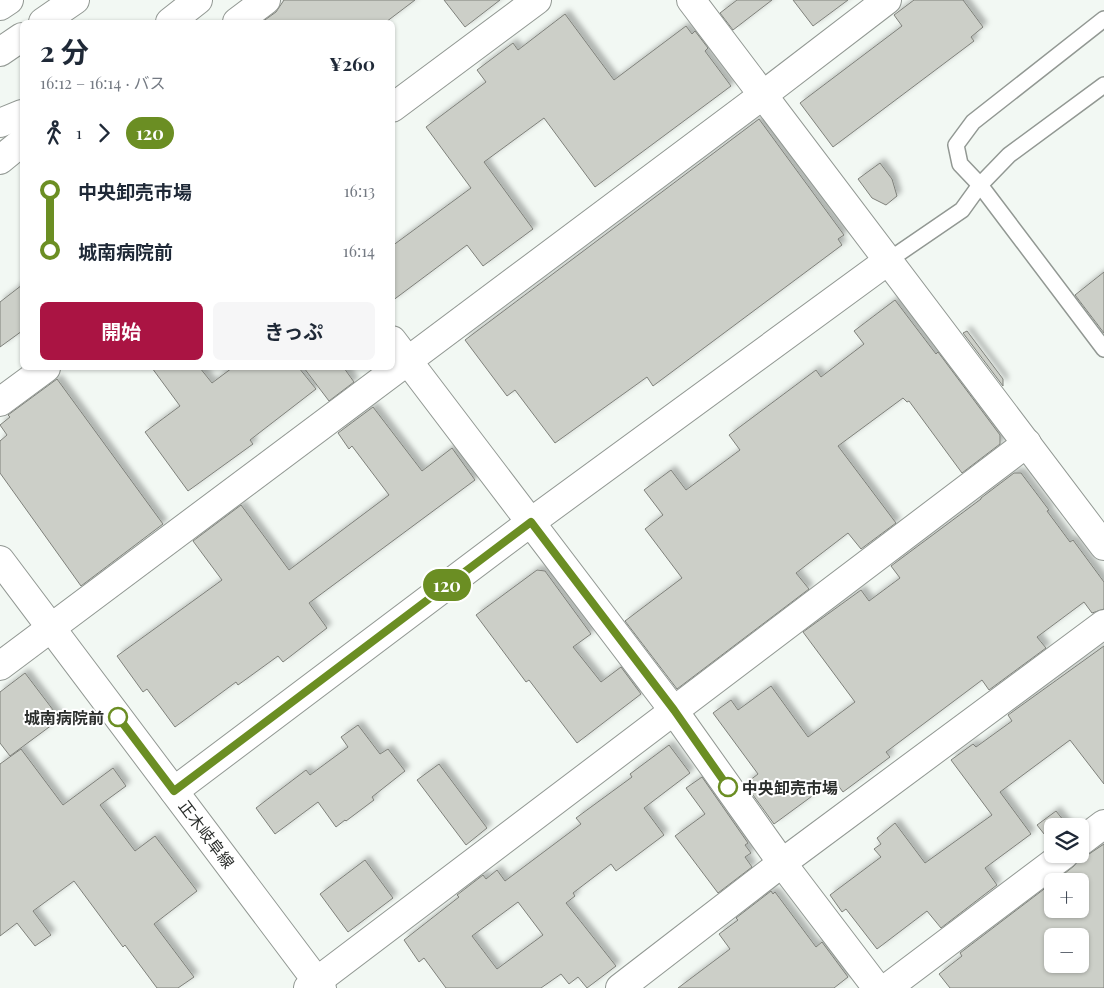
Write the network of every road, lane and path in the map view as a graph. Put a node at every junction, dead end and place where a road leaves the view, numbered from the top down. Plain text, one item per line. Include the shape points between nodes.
1 (9, 0) edge
2 (75, 0) edge
3 (198, 0) edge
4 (266, 0) edge
5 (537, 0) edge
6 (691, 0) edge
7 (887, 0) edge
8 (0, 6) edge
9 (1104, 19) edge
10 (46, 20) edge
11 (173, 20) edge
12 (240, 20) edge
13 (20, 38) edge
14 (0, 52) edge
15 (1104, 85) edge
16 (763, 95) junction
17 (395, 106) edge
18 (20, 115) edge
19 (0, 123) edge
20 (20, 144) edge
21 (0, 160) edge
22 (980, 185) junction
23 (889, 260) junction
24 (1104, 349) edge
25 (400, 350) edge
26 (43, 370) edge
27 (375, 370) edge
28 (0, 402) edge
29 (1027, 443) junction
30 (531, 522) junction
31 (1104, 546) edge
32 (0, 560) edge
33 (1104, 624) edge
34 (52, 628) junction
35 (0, 666) edge
36 (674, 710) junction
37 (174, 791) junction
38 (1104, 824) edge
39 (1089, 835) edge
40 (1053, 863) edge
41 (782, 864) junction
42 (316, 986) edge
43 (620, 988) edge
44 (877, 988) edge
45 (887, 988) edge

1 - 8 main road
2 - 10 main road
3 - 11 main road
4 - 12 main road
5 - 17 main road
6 - 16 main road
7 - 16 main road
9 - 22 lane via 973,122 956,145 960,164
13 - 14 main road
15 - 22 lane via 1009,155
16 - 23 main road
16 - 25 main road
18 - 19 main road
20 - 21 main road
22 - 23 lane via 962,210
22 - 24 lane
23 - 29 main road
23 - 30 main road
25 - 30 main road
26 - 28 main road
27 - 34 main road
29 - 31 main road
29 - 36 main road
30 - 36 main road
30 - 37 main road
32 - 34 main road, 正木岐阜線
33 - 41 main road
34 - 35 main road
34 - 37 main road, 正木岐阜線
36 - 41 main road
36 - 42 main road
37 - 42 main road, 正木岐阜線
38 - 39 main road
40 - 45 main road
41 - 43 main road
41 - 44 main road

